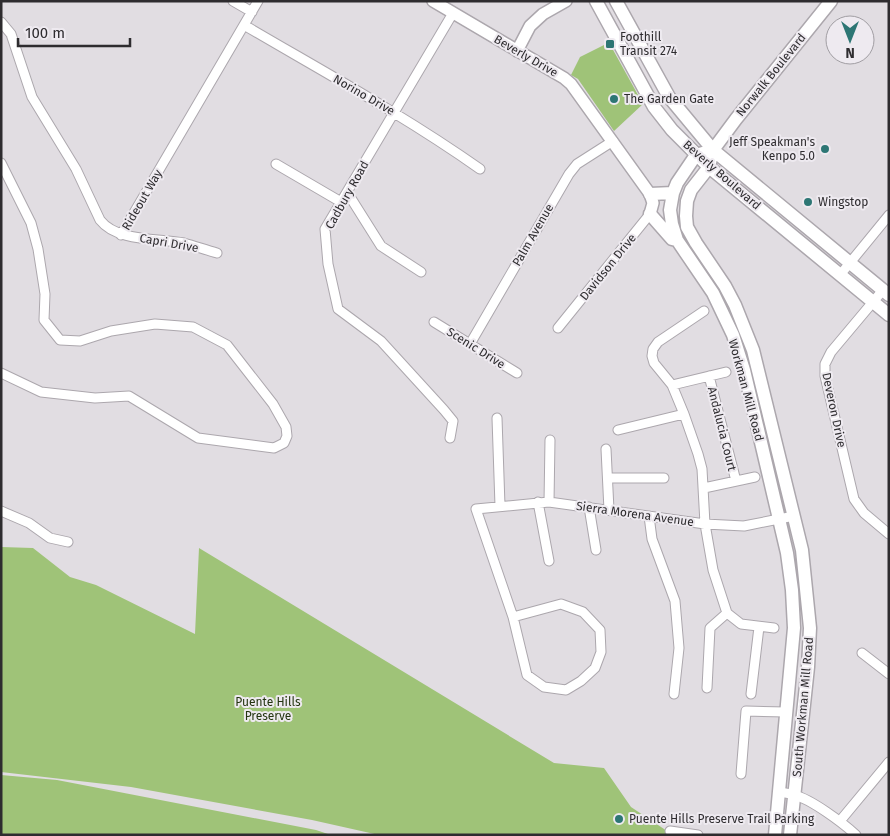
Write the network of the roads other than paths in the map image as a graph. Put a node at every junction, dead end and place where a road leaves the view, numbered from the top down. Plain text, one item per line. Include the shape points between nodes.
1 (233, 1) edge
2 (258, 1) edge
3 (433, 1) edge
4 (566, 1) edge
5 (596, 1) edge
6 (616, 1) edge
7 (831, 1) edge
8 (252, 12) junction
9 (453, 13) junction
10 (1, 22) edge
11 (244, 25) junction
12 (517, 50) junction
13 (394, 113) junction
14 (613, 141) junction
15 (713, 150) junction
16 (696, 155) junction
17 (1, 162) edge
18 (276, 164) dead end
19 (709, 167) junction
20 (480, 169) dead end
21 (347, 192) junction
22 (673, 193) junction
23 (341, 202) junction
24 (651, 204) junction
25 (889, 215) edge
26 (121, 235) junction
27 (676, 240) junction
28 (217, 253) dead end
29 (850, 262) junction
30 (421, 272) dead end
31 (840, 275) junction
32 (725, 286) junction
33 (886, 292) edge
34 (713, 293) junction
35 (872, 301) junction
36 (704, 311) dead end
37 (889, 315) edge
38 (434, 322) dead end
39 (558, 328) dead end
40 (470, 344) junction
41 (726, 372) dead end
42 (517, 373) dead end
43 (1, 374) edge
44 (709, 376) junction
45 (672, 385) junction
46 (684, 414) junction
47 (497, 418) dead end
48 (618, 430) dead end
49 (450, 438) dead end
50 (550, 440) dead end
51 (606, 449) dead end
52 (784, 472) joint
53 (761, 476) junction
54 (608, 478) junction
55 (664, 478) dead end
56 (736, 481) junction
57 (704, 488) junction
58 (538, 502) junction
59 (549, 502) junction
60 (500, 506) junction
61 (589, 507) junction
62 (609, 510) junction
63 (1, 511) edge
64 (649, 516) junction
65 (794, 516) junction
66 (779, 519) junction
67 (705, 524) junction
68 (889, 534) edge
69 (68, 542) dead end
70 (596, 550) dead end
71 (549, 561) dead end
72 (727, 613) junction
73 (512, 618) junction
74 (758, 627) junction
75 (774, 628) dead end
76 (862, 653) dead end
77 (889, 674) edge
78 (707, 688) dead end
79 (674, 694) dead end
80 (751, 694) dead end
81 (786, 712) junction
82 (889, 762) edge
83 (740, 774) dead end
84 (779, 792) junction
85 (796, 795) junction
86 (840, 821) junction
87 (670, 831) dead end
88 (698, 835) edge
89 (775, 835) edge
90 (790, 835) edge
91 (856, 835) edge

1 - 8 street
2 - 8 street, Rideout Way
3 - 9 street, Beverly Drive
4 - 12 street via 530,26
5 - 16 main road, Beverly Boulevard via 654,107
6 - 15 main road, Beverly Boulevard via 669,98
7 - 15 main road, Norwalk Boulevard
8 - 11 street, Rideout Way
9 - 12 street, Beverly Drive
9 - 13 street, Cadbury Road
10 - 26 street, Rideout Way via 11,34 32,97 76,169 100,220
11 - 13 street, Norino Drive
11 - 26 street, Rideout Way
12 - 14 street, Beverly Drive via 571,84
13 - 20 street, Norino Drive
13 - 21 street, Cadbury Road
14 - 24 street, Beverly Drive
14 - 40 street, Palm Avenue via 577,164 569,174
15 - 16 main road
15 - 19 main road, Workman Mill Road
15 - 29 main road, Beverly Boulevard
16 - 19 main road, Beverly Boulevard
16 - 22 main road, Workman Mill Road
17 - 43 street via 31,222 45,294 44,320 60,340 80,341 111,331 155,324 193,327 227,345 274,404 288,436 284,443 274,448 198,438 129,396 95,398 42,392
18 - 23 street
19 - 31 main road, Beverly Boulevard
19 - 32 main road, Workman Mill Road via 691,190 686,216 696,244
21 - 23 street, Cadbury Road
21 - 30 street via 382,246
22 - 24 main road
22 - 27 main road, Workman Mill Road via 670,210
23 - 49 street, Cadbury Road via 325,229 328,264 338,309 381,341 444,410 453,421
24 - 27 main road via 672,239
24 - 39 street, Davidson Drive
25 - 29 street
26 - 28 street, Capri Drive via 183,243
27 - 34 main road, Workman Mill Road
29 - 31 street
29 - 33 main road, Beverly Boulevard
31 - 35 main road, Beverly Boulevard
32 - 34 main road
32 - 52 main road, Workman Mill Road via 752,350
33 - 35 street, Deveron Drive
34 - 53 main road, Workman Mill Road via 733,335 744,370
35 - 37 main road, Beverly Boulevard
35 - 68 street, Deveron Drive via 831,352 825,364 825,376 854,499 864,513
36 - 45 street via 658,342 653,350 654,363
38 - 40 street, Scenic Drive
40 - 42 street, Scenic Drive
41 - 44 street
44 - 45 street
44 - 56 street, Andalucia Court
45 - 46 street
46 - 48 street
46 - 57 street via 698,454
47 - 60 street
50 - 59 street
51 - 54 street
52 - 65 main road, South Workman Mill Road
53 - 56 street
53 - 66 main road, South Workman Mill Road
54 - 55 street
54 - 62 street
56 - 57 street
57 - 67 street
58 - 59 street, Sierra Morena Avenue
58 - 60 street, Sierra Morena Avenue
58 - 71 street
59 - 61 street, Sierra Morena Avenue
60 - 73 street, Sierra Morena Avenue via 476,509
61 - 62 street, Sierra Morena Avenue
61 - 70 street
62 - 64 street, Sierra Morena Avenue
63 - 69 street via 50,538
64 - 67 street, Sierra Morena Avenue
64 - 79 street via 652,539 675,601 679,648
65 - 66 street, Sierra Morena Avenue
65 - 85 main road, South Workman Mill Road via 802,550 810,628
66 - 67 street, Sierra Morena Avenue via 744,526
66 - 81 main road, South Workman Mill Road via 787,553 794,628
67 - 72 street via 713,570
72 - 74 street via 741,624
72 - 78 street via 710,628
73 - 73 street via 561,604 583,612 600,630 602,652 595,668 566,690 544,687 527,675
74 - 75 street
74 - 80 street
76 - 77 street
81 - 83 street via 746,711
81 - 84 main road, South Workman Mill Road
82 - 86 street
84 - 85 street
84 - 89 main road
85 - 86 street
85 - 90 main road
86 - 91 street
87 - 88 street

